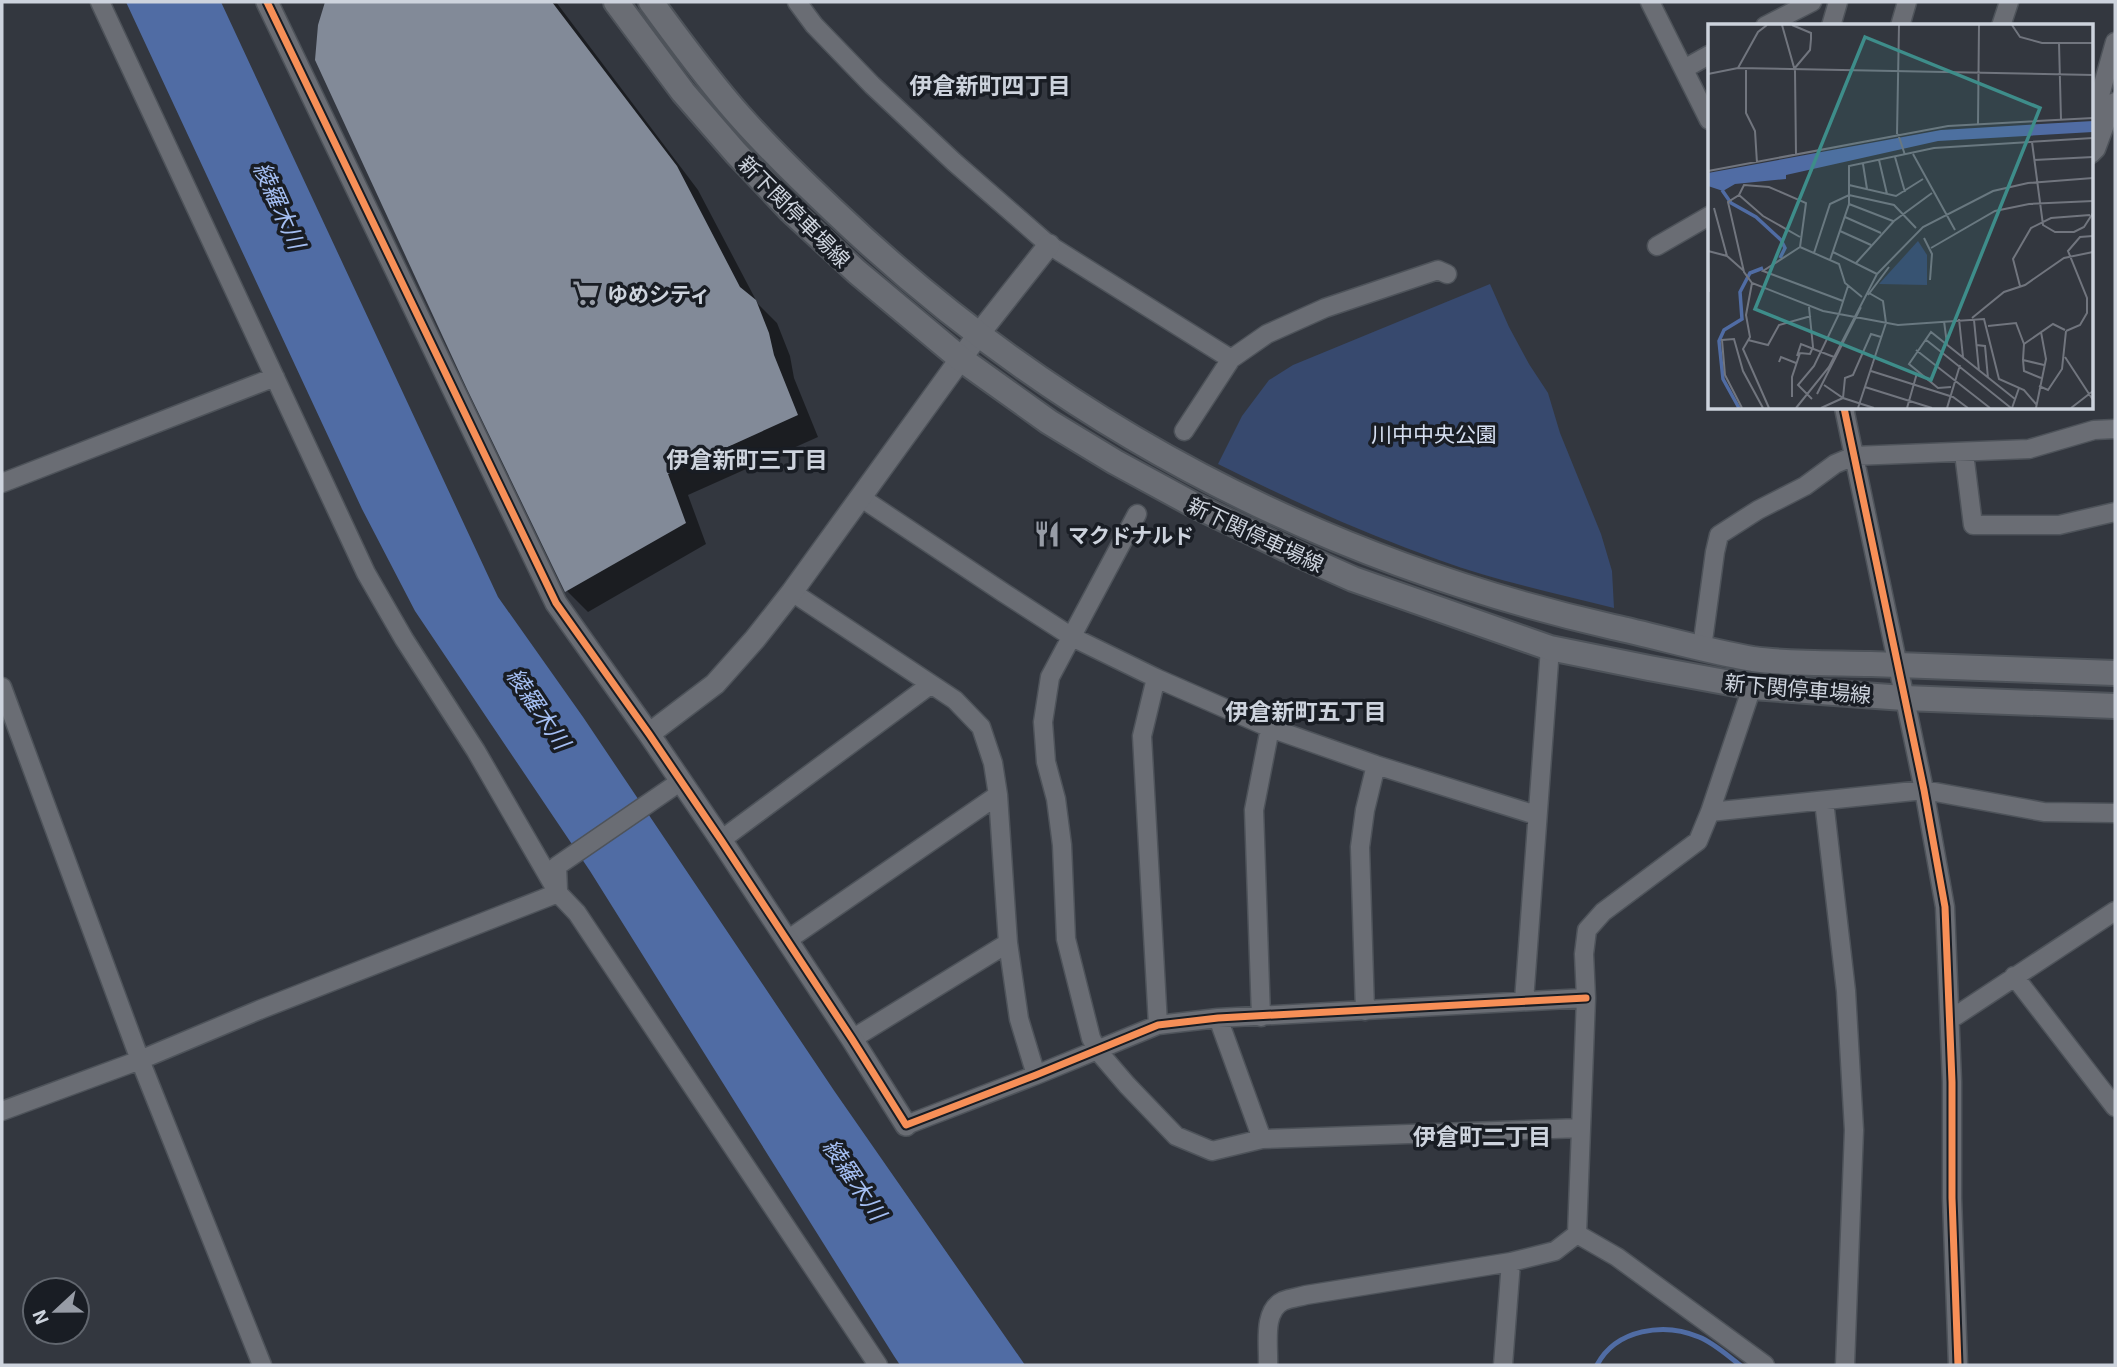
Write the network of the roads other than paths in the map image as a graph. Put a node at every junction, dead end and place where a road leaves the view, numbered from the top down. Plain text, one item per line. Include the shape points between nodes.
1 (100, 2) edge
2 (267, 2) edge
3 (616, 2) edge
4 (651, 2) edge
5 (797, 2) edge
6 (1650, 2) edge
7 (1812, 2) edge
8 (1838, 2) edge
9 (1908, 2) edge
10 (2009, 2) edge
11 (1769, 24) edge
12 (1831, 24) edge
13 (1901, 24) edge
14 (2002, 24) edge
15 (2115, 42) edge
16 (1708, 56) edge
17 (1684, 69) junction
18 (2115, 102) edge
19 (1708, 118) edge
20 (2092, 123) edge
21 (2092, 153) edge
22 (1708, 217) edge
23 (1049, 245) junction
24 (1657, 246) dead end
25 (1447, 274) dead end
26 (978, 335) junction
27 (961, 359) junction
28 (1231, 359) junction
29 (275, 377) junction
30 (1844, 410) edge
31 (2115, 429) edge
32 (1184, 431) dead end
33 (1964, 453) junction
34 (1854, 456) junction
35 (2, 483) edge
36 (860, 496) junction
37 (2115, 512) edge
38 (1137, 514) dead end
39 (792, 592) junction
40 (1072, 637) junction
41 (1550, 648) junction
42 (1702, 648) junction
43 (1899, 665) junction
44 (2115, 673) edge
45 (1156, 678) junction
46 (930, 685) junction
47 (2, 687) edge
48 (1752, 687) junction
49 (1904, 698) junction
50 (2115, 706) edge
51 (1270, 727) junction
52 (649, 734) junction
53 (1376, 765) junction
54 (681, 781) junction
55 (1924, 790) junction
56 (998, 795) junction
57 (1824, 802) junction
58 (1710, 812) junction
59 (2115, 813) edge
60 (1536, 816) junction
61 (721, 840) junction
62 (558, 893) junction
63 (2115, 911) edge
64 (786, 941) junction
65 (1008, 943) junction
66 (2014, 975) junction
67 (1586, 998) junction
68 (1524, 1001) junction
69 (1365, 1011) junction
70 (1261, 1017) junction
71 (1218, 1018) junction
72 (1951, 1019) junction
73 (1158, 1025) junction
74 (852, 1039) junction
75 (1097, 1050) junction
76 (140, 1060) junction
77 (1036, 1075) junction
78 (2115, 1107) edge
79 (2, 1111) edge
80 (905, 1125) joint
81 (1581, 1128) junction
82 (1262, 1139) junction
83 (1577, 1234) junction
84 (1511, 1262) junction
85 (262, 1365) edge
86 (878, 1365) edge
87 (1268, 1365) edge
88 (1503, 1365) edge
89 (1765, 1365) edge
90 (1845, 1365) edge
91 (1958, 1365) edge

1 - 29 street
2 - 52 street via 556,603
3 - 27 main road, 新下関停車場線 via 683,92 791,211
4 - 26 main road, 新下関停車場線 via 739,115 794,172 874,248
5 - 23 street via 872,85
6 - 17 street
7 - 11 street
8 - 12 street
9 - 13 street
10 - 14 street
15 - 20 street
16 - 17 street
17 - 19 street
18 - 21 street
22 - 24 street
23 - 26 street
23 - 28 street
25 - 28 street via 1438,270 1325,308 1267,334
26 - 27 street
26 - 42 main road, 新下関停車場線 via 1087,411 1187,469 1360,550 1499,598
27 - 36 street
27 - 41 main road, 新下関停車場線 via 1049,422 1194,505 1353,579
28 - 32 street
29 - 35 street
29 - 62 street via 366,573
30 - 34 street
31 - 33 street via 2094,430 2029,449
33 - 34 street
33 - 37 street via 1973,525 2059,525
34 - 42 street via 1719,535
34 - 43 street
36 - 39 street
36 - 40 street
38 - 40 street
39 - 46 street
39 - 52 street via 715,684
40 - 45 street
40 - 75 street via 1050,677 1043,722 1062,845 1066,939
41 - 48 main road, 新下関停車場線
41 - 60 street
42 - 43 main road, 新下関停車場線 via 1756,659
43 - 44 main road, 新下関停車場線
43 - 49 street
45 - 51 street
45 - 73 street via 1142,736
46 - 56 street via 955,701 981,727
46 - 61 street
47 - 76 street
48 - 49 main road, 新下関停車場線
48 - 58 street
49 - 50 main road, 新下関停車場線
49 - 55 street
51 - 53 street
51 - 70 street via 1254,810
52 - 54 street
53 - 60 street
53 - 69 street via 1360,847
54 - 61 street
54 - 62 street via 557,866
55 - 57 street
55 - 59 street via 2044,812
55 - 72 street via 1945,907
56 - 64 street
56 - 65 street
57 - 58 street
57 - 90 street via 1846,991 1854,1130
58 - 67 street via 1698,841 1603,912 1587,930
60 - 68 street
61 - 64 street
62 - 76 street
62 - 86 street via 577,913
63 - 66 street
64 - 74 street
65 - 74 street
65 - 77 street via 1019,1019
66 - 72 street
66 - 78 street
67 - 68 street
67 - 81 street
68 - 69 street
69 - 70 street
70 - 71 street
71 - 73 street
71 - 82 street
72 - 91 street
73 - 75 street
74 - 80 street
75 - 77 street
75 - 82 street via 1176,1136 1212,1151
76 - 79 street
76 - 85 street
77 - 80 street
81 - 82 street
81 - 83 street
83 - 84 street via 1555,1251
83 - 89 street via 1617,1257
84 - 87 street via 1283,1301 1269,1319
84 - 88 street

